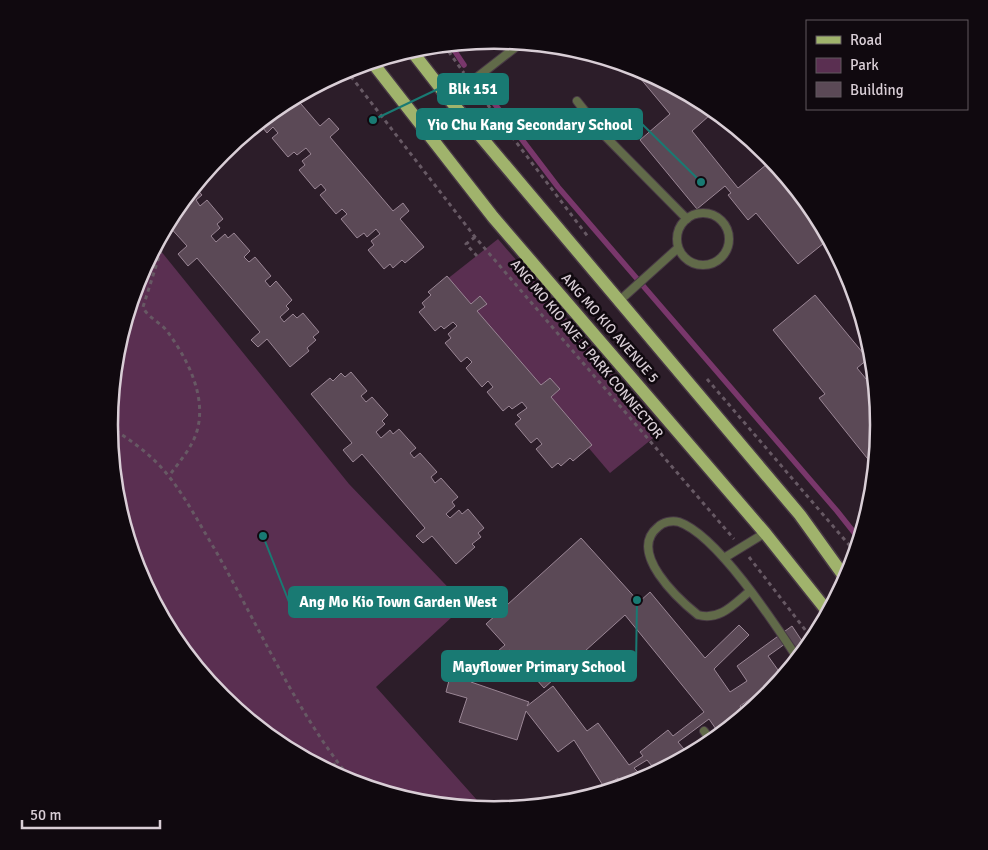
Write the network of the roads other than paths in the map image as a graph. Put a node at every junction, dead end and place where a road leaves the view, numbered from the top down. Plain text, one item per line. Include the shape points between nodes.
1 (513, 50) edge
2 (417, 57) edge
3 (377, 68) edge
4 (449, 99) junction
5 (577, 101) dead end
6 (687, 219) junction
7 (678, 248) junction
8 (618, 302) junction
9 (765, 532) junction
10 (724, 558) junction
11 (841, 572) edge
12 (750, 591) junction
13 (823, 606) edge
14 (793, 652) edge
15 (704, 731) dead end
16 (707, 735) edge

1 - 4 lane
2 - 4 main road, ANG MO KIO AVENUE 5
3 - 9 main road, ANG MO KIO AVENUE 5 via 493,217
4 - 8 main road, ANG MO KIO AVENUE 5
5 - 6 lane via 604,135
6 - 7 lane via 682,222 677,235
6 - 7 lane via 693,214 707,212 720,218 728,229 730,243 724,255 713,264 700,265 687,260
7 - 8 lane
8 - 11 main road, ANG MO KIO AVENUE 5 via 800,515
9 - 10 lane
9 - 13 main road, ANG MO KIO AVENUE 5
10 - 12 lane
10 - 12 lane via 678,522 659,526 647,541 653,566 698,615 707,618 721,614
12 - 14 lane
15 - 16 lane

